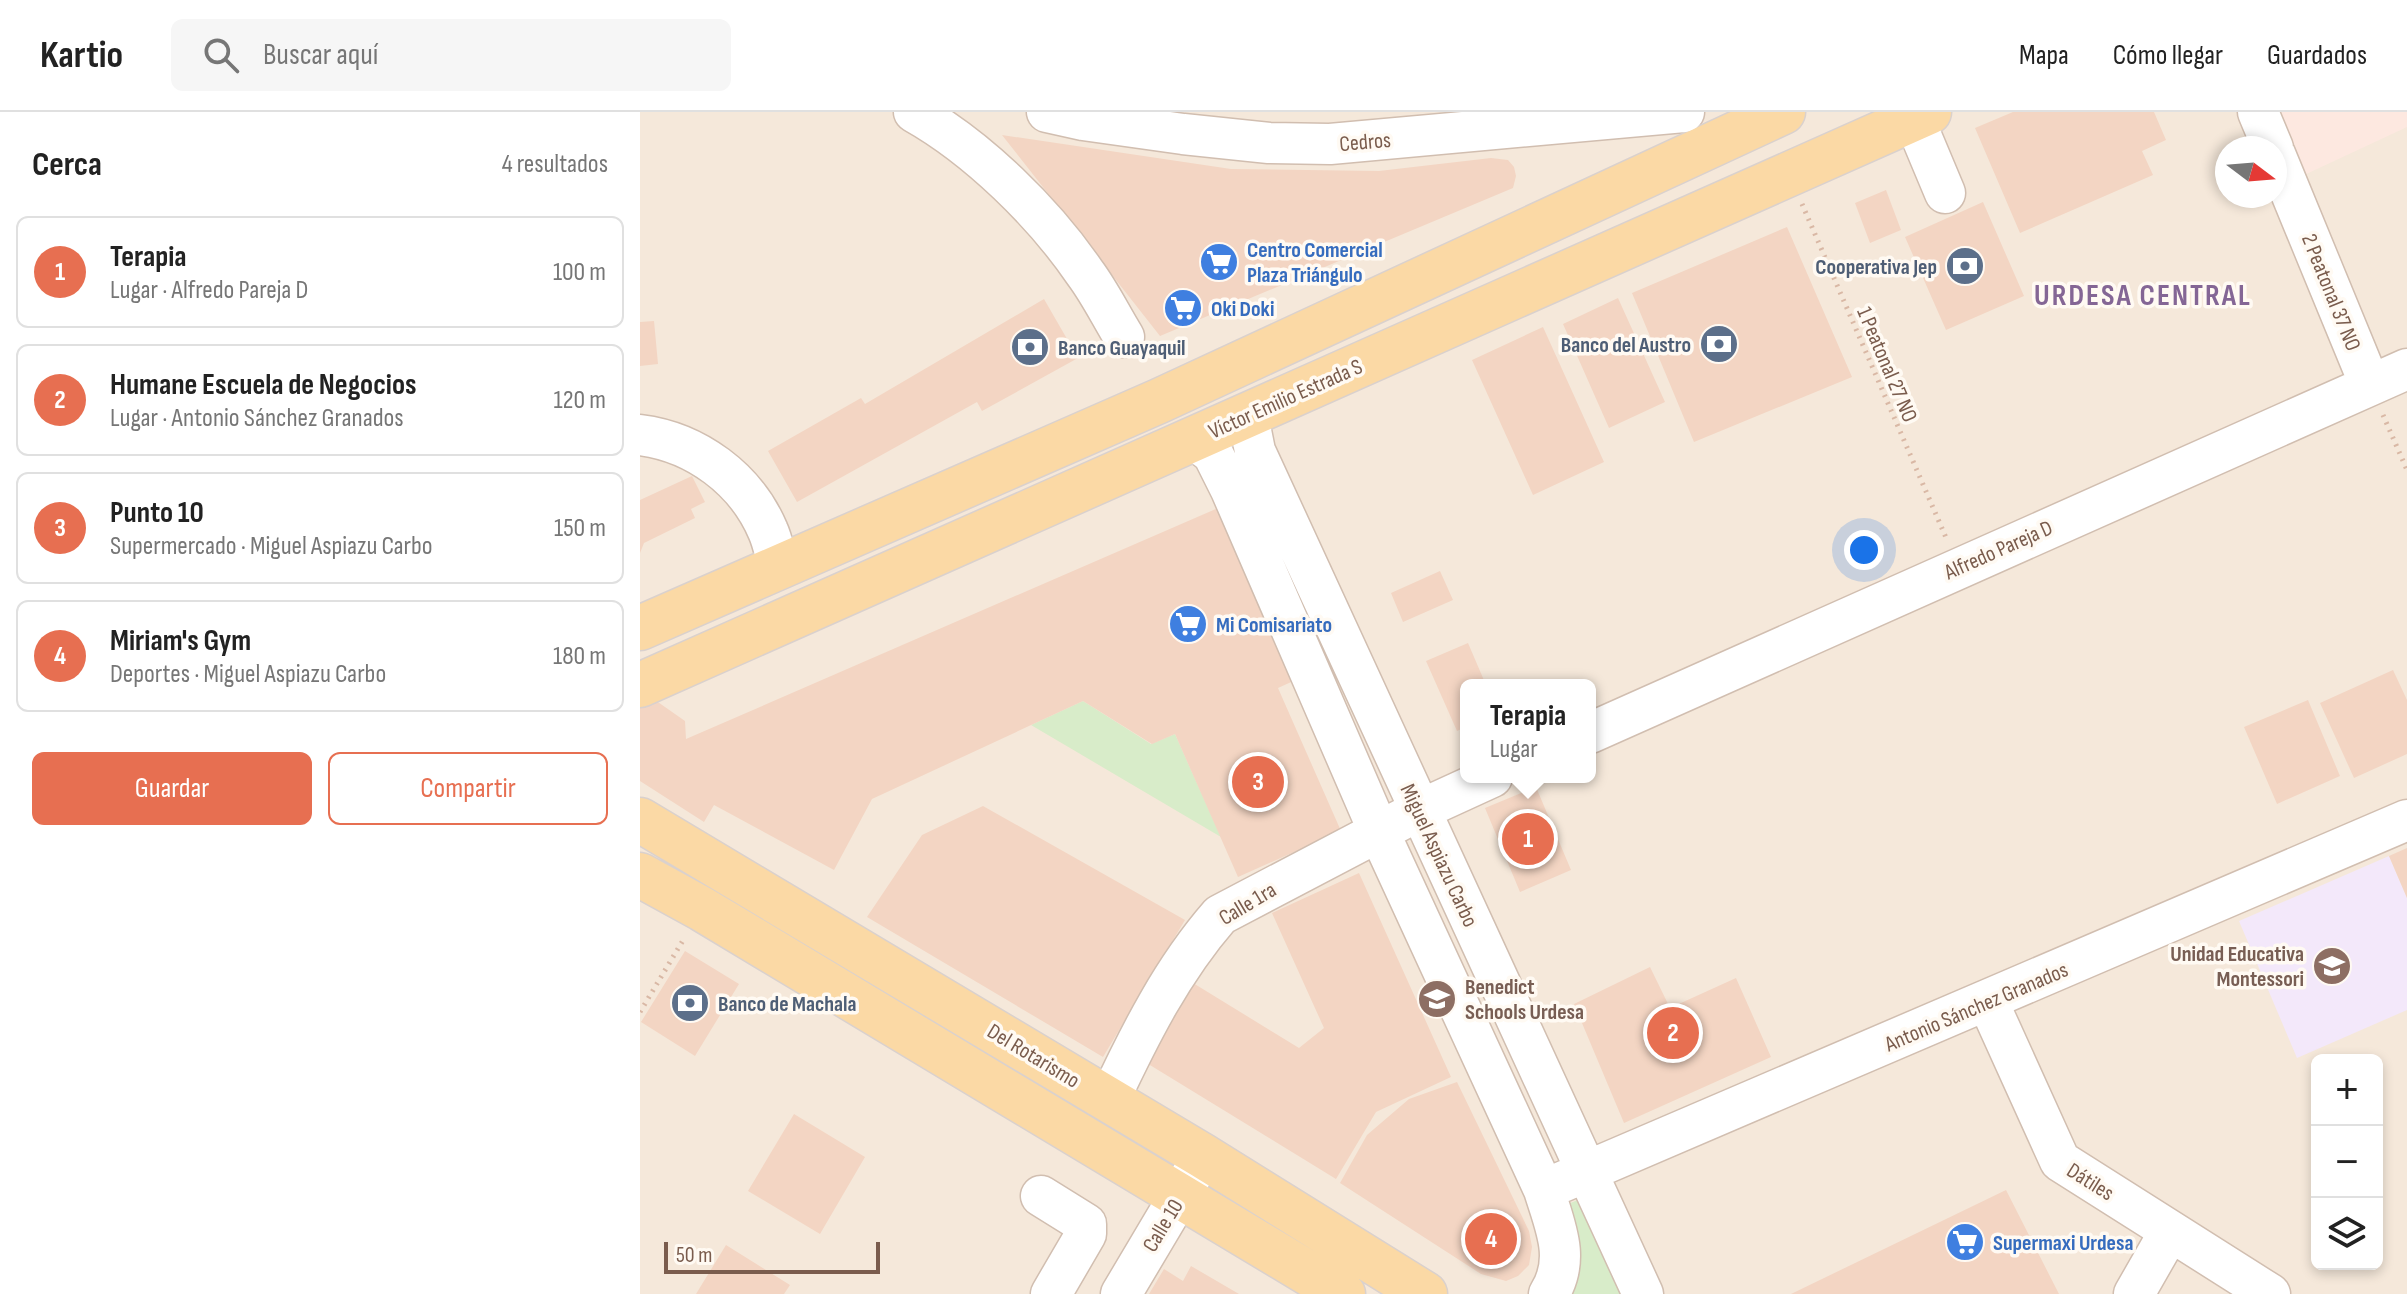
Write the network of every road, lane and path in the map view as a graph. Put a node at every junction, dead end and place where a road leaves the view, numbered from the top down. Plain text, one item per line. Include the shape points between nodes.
1 (914, 112) edge
2 (1047, 112) edge
3 (1684, 112) edge
4 (1704, 112) edge
5 (1810, 112) edge
6 (2258, 112) edge
7 (1922, 115) edge
8 (1767, 119) edge
9 (2268, 136) edge
10 (1795, 171) junction
11 (2287, 183) edge
12 (1945, 193) dead end
13 (1589, 263) junction
14 (1124, 337) dead end
15 (2407, 369) edge
16 (2370, 385) junction
17 (1252, 413) junction
18 (640, 435) edge
19 (1194, 439) junction
20 (2407, 470) edge
21 (779, 567) junction
22 (1959, 567) junction
23 (692, 605) junction
24 (640, 628) edge
25 (640, 659) edge
26 (640, 685) edge
27 (1596, 730) edge
28 (1479, 783) edge
29 (1420, 810) junction
30 (640, 820) edge
31 (2407, 820) edge
32 (1379, 832) junction
33 (640, 875) edge
34 (702, 909) junction
35 (1988, 1002) junction
36 (640, 1012) edge
37 (1109, 1100) junction
38 (1203, 1156) junction
39 (1586, 1171) junction
40 (1544, 1190) junction
41 (1041, 1196) dead end
42 (1179, 1196) junction
43 (2170, 1231) junction
44 (1051, 1294) edge
45 (1121, 1294) edge
46 (1343, 1294) edge
47 (1425, 1294) edge
48 (1549, 1294) edge
49 (1643, 1294) edge
50 (2134, 1294) edge
51 (2270, 1294) edge

1 - 14 street via 984,162 1038,214 1085,272
2 - 3 street, Cedros via 1183,134 1330,144
4 - 8 street
5 - 10 main road via 1792,137
6 - 9 street
7 - 10 main road, Víctor Emilio Estrada S
7 - 12 street
8 - 13 main road via 1752,177
8 - 21 main road via 1174,394
10 - 13 main road, Víctor Emilio Estrada S
10 - 22 path, 1 Peatonal 27 NO
11 - 16 street, 2 Peatonal 37 NO
13 - 17 main road, Víctor Emilio Estrada S
15 - 16 street, Alfredo Pareja D
16 - 20 path
16 - 22 street, Alfredo Pareja D
17 - 19 main road, Víctor Emilio Estrada S
17 - 29 street, Miguel Aspiazu Carbo via 1255,451
18 - 21 street via 693,451 724,471 749,498 768,531
19 - 26 main road, Víctor Emilio Estrada S
19 - 32 street, Miguel Aspiazu Carbo via 1213,454 1231,490
21 - 23 main road
22 - 27 street, Alfredo Pareja D
23 - 24 main road
23 - 25 main road via 664,647
28 - 29 street
29 - 32 street, Calle 1ra
29 - 39 street, Miguel Aspiazu Carbo
30 - 37 main road, Del Rotarismo
31 - 35 street, Antonio Sánchez Granados
32 - 37 street, Calle 1ra via 1220,915 1149,1016
32 - 40 street, Miguel Aspiazu Carbo
33 - 34 main road, Del Rotarismo
34 - 36 path
34 - 42 main road, Del Rotarismo
35 - 39 street, Antonio Sánchez Granados
35 - 43 street, Dátiles via 2060,1161
37 - 38 main road, Del Rotarismo
38 - 42 street, Calle 10
38 - 47 main road, Del Rotarismo
39 - 40 street, Antonio Sánchez Granados
39 - 49 street, Miguel Aspiazu Carbo
40 - 48 street, Miguel Aspiazu Carbo via 1561,1254
41 - 44 street via 1086,1224 1086,1234
42 - 45 street, Calle 10
42 - 46 main road, Del Rotarismo
43 - 50 street
43 - 51 street, Dátiles

